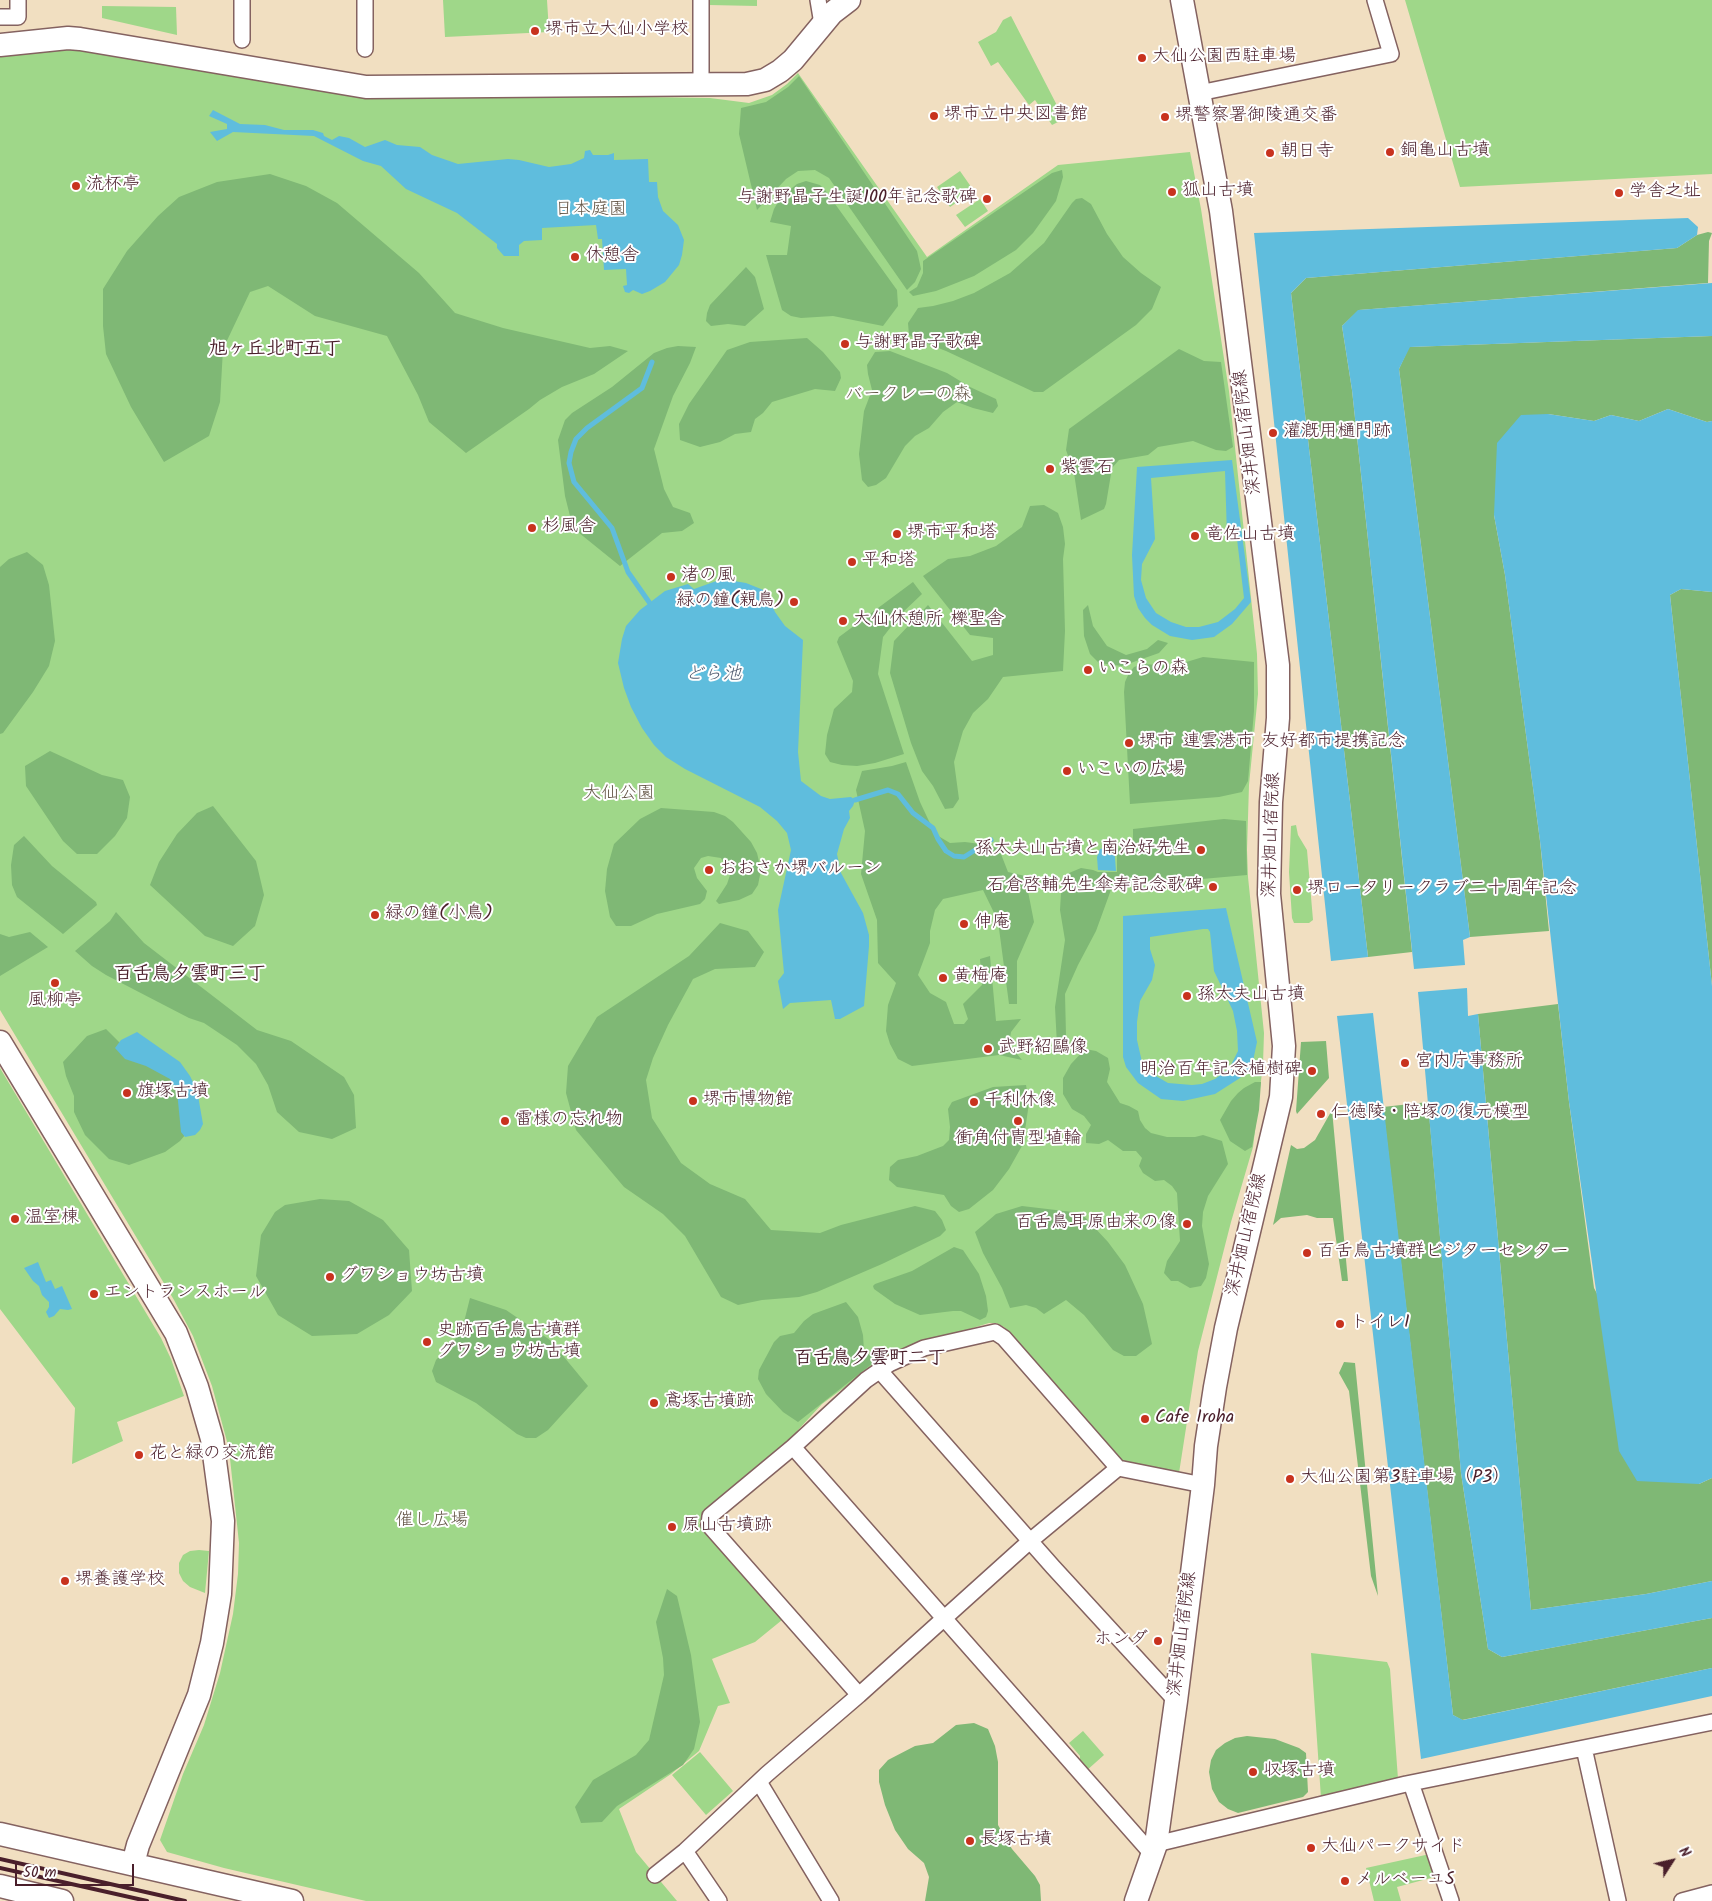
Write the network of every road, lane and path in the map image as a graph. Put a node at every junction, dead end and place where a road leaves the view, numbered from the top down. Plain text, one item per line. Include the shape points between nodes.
1 (18, 0) edge
2 (242, 0) edge
3 (365, 0) edge
4 (701, 0) edge
5 (818, 0) edge
6 (849, 0) edge
7 (1182, 0) edge
8 (1375, 0) edge
9 (0, 17) edge
10 (822, 24) junction
11 (242, 40) dead end
12 (0, 45) edge
13 (365, 49) dead end
14 (701, 84) junction
15 (1199, 93) junction
16 (0, 1042) edge
17 (880, 1371) junction
18 (793, 1447) junction
19 (1118, 1468) junction
20 (1203, 1485) junction
21 (1030, 1541) junction
22 (943, 1619) junction
23 (859, 1695) junction
24 (1176, 1701) junction
25 (1712, 1722) edge
26 (1584, 1748) junction
27 (759, 1782) junction
28 (1411, 1783) junction
29 (0, 1834) edge
30 (1154, 1849) junction
31 (685, 1851) junction
32 (133, 1864) junction
33 (654, 1875) dead end
34 (0, 1886) edge
35 (1712, 1893) edge
36 (62, 1901) edge
37 (290, 1901) edge
38 (719, 1901) edge
39 (831, 1901) edge
40 (1136, 1901) edge
41 (1451, 1901) edge
42 (1618, 1901) edge
43 (1682, 1901) edge

1 - 9 street via 18,17
2 - 11 street
3 - 13 street
4 - 14 street
5 - 10 street
6 - 10 street
7 - 15 street, 深井畑山宿院線
8 - 15 street via 1391,54
10 - 14 street via 793,60 765,80 747,84
12 - 14 street via 80,39 366,87
15 - 20 street, 深井畑山宿院線 via 1234,301 1278,665 1269,894 1284,1046 1281,1097 1214,1387
16 - 32 street via 176,1333 197,1387 212,1439 223,1521 220,1594 212,1642 198,1696
17 - 18 street
17 - 19 street via 924,1348 996,1332
17 - 21 street
18 - 22 street
18 - 23 street via 710,1516 709,1525
19 - 20 street
19 - 21 street
20 - 24 street, 深井畑山宿院線
21 - 22 street
21 - 24 street
22 - 23 street
22 - 30 street
23 - 27 street
24 - 30 street, 深井畑山宿院線
25 - 26 street
26 - 28 street
26 - 42 street
27 - 31 street
27 - 39 street
28 - 30 street
28 - 41 street
29 - 32 street
30 - 40 street, 深井畑山宿院線
31 - 33 street
31 - 38 street
32 - 37 street
34 - 36 street
35 - 43 street

